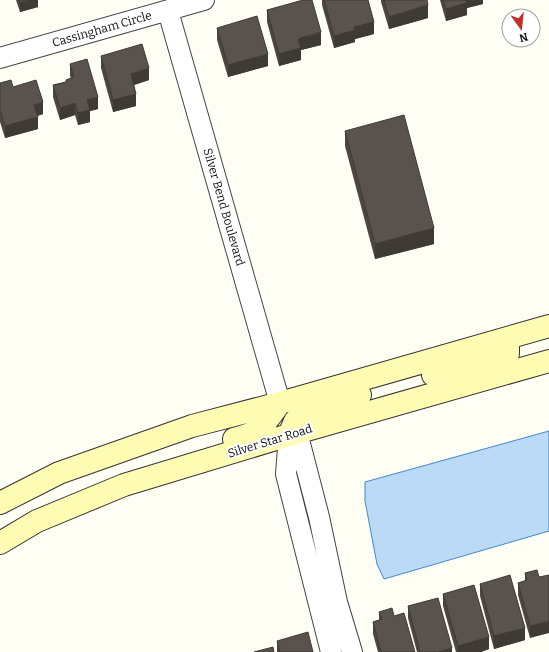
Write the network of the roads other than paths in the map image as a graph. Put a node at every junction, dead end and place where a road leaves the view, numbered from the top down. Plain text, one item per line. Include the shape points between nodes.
1 (204, 0) edge
2 (168, 11) junction
3 (0, 58) edge
4 (549, 326) edge
5 (508, 338) junction
6 (549, 361) edge
7 (280, 403) junction
8 (293, 433) junction
9 (0, 503) edge
10 (37, 521) junction
11 (0, 543) edge
12 (332, 576) junction
13 (313, 581) junction
14 (331, 652) edge
15 (352, 652) edge

1 - 2 street, Cassingham Circle
2 - 3 street, Cassingham Circle
2 - 7 street, Silver Bend Boulevard
4 - 5 main road
5 - 7 main road
5 - 8 main road via 508,354 342,400 295,421
6 - 8 main road, Silver Star Road
7 - 9 main road via 192,426 59,472
7 - 10 main road via 260,428 248,435 127,471 63,496
8 - 10 main road, Silver Star Road via 124,485
8 - 12 street via 319,517
8 - 13 street via 286,474
10 - 11 main road, Silver Star Road
12 - 13 street
12 - 15 street
13 - 14 street

